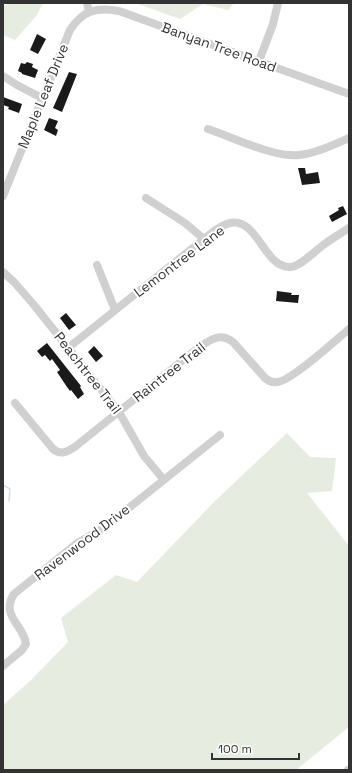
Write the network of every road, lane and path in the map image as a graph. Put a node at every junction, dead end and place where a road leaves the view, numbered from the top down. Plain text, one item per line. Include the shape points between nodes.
1 (87, 3) edge
2 (278, 3) edge
3 (88, 12) junction
4 (259, 61) junction
5 (3, 76) edge
6 (349, 94) edge
7 (42, 98) junction
8 (208, 129) dead end
9 (349, 138) edge
10 (7, 176) edge
11 (3, 196) edge
12 (146, 198) dead end
13 (349, 228) edge
14 (204, 239) junction
15 (97, 265) dead end
16 (3, 272) edge
17 (115, 310) junction
18 (349, 329) edge
19 (68, 348) junction
20 (15, 403) dead end
21 (119, 412) junction
22 (220, 435) dead end
23 (164, 480) junction
24 (3, 666) edge

1 - 3 street
2 - 4 street
3 - 4 street, Banyan Tree Road via 101,9 119,10
3 - 7 street, Maple Leaf Drive via 70,30
4 - 6 street, Banyan Tree Road
5 - 7 street
7 - 10 street, Maple Leaf Drive
8 - 9 street via 274,153 289,155 314,152
10 - 11 street, Maple Leaf Drive
12 - 14 street via 185,223
13 - 14 street, Lemontree Lane via 300,263 290,267 277,262 250,230 241,224 226,224
14 - 17 street, Lemontree Lane
15 - 17 street
16 - 19 street, Peachtree Trail
17 - 19 street, Lemontree Lane
18 - 21 street, Raintree Trail via 292,376 277,382 265,378 229,339 215,338 198,348
19 - 21 street, Peachtree Trail
20 - 21 street, Raintree Trail via 53,449 60,453 69,451
21 - 23 street, Peachtree Trail via 144,456
22 - 23 street, Ravenwood Drive
23 - 24 street, Ravenwood Drive via 105,527 76,544 14,594 10,600 10,614 26,644

